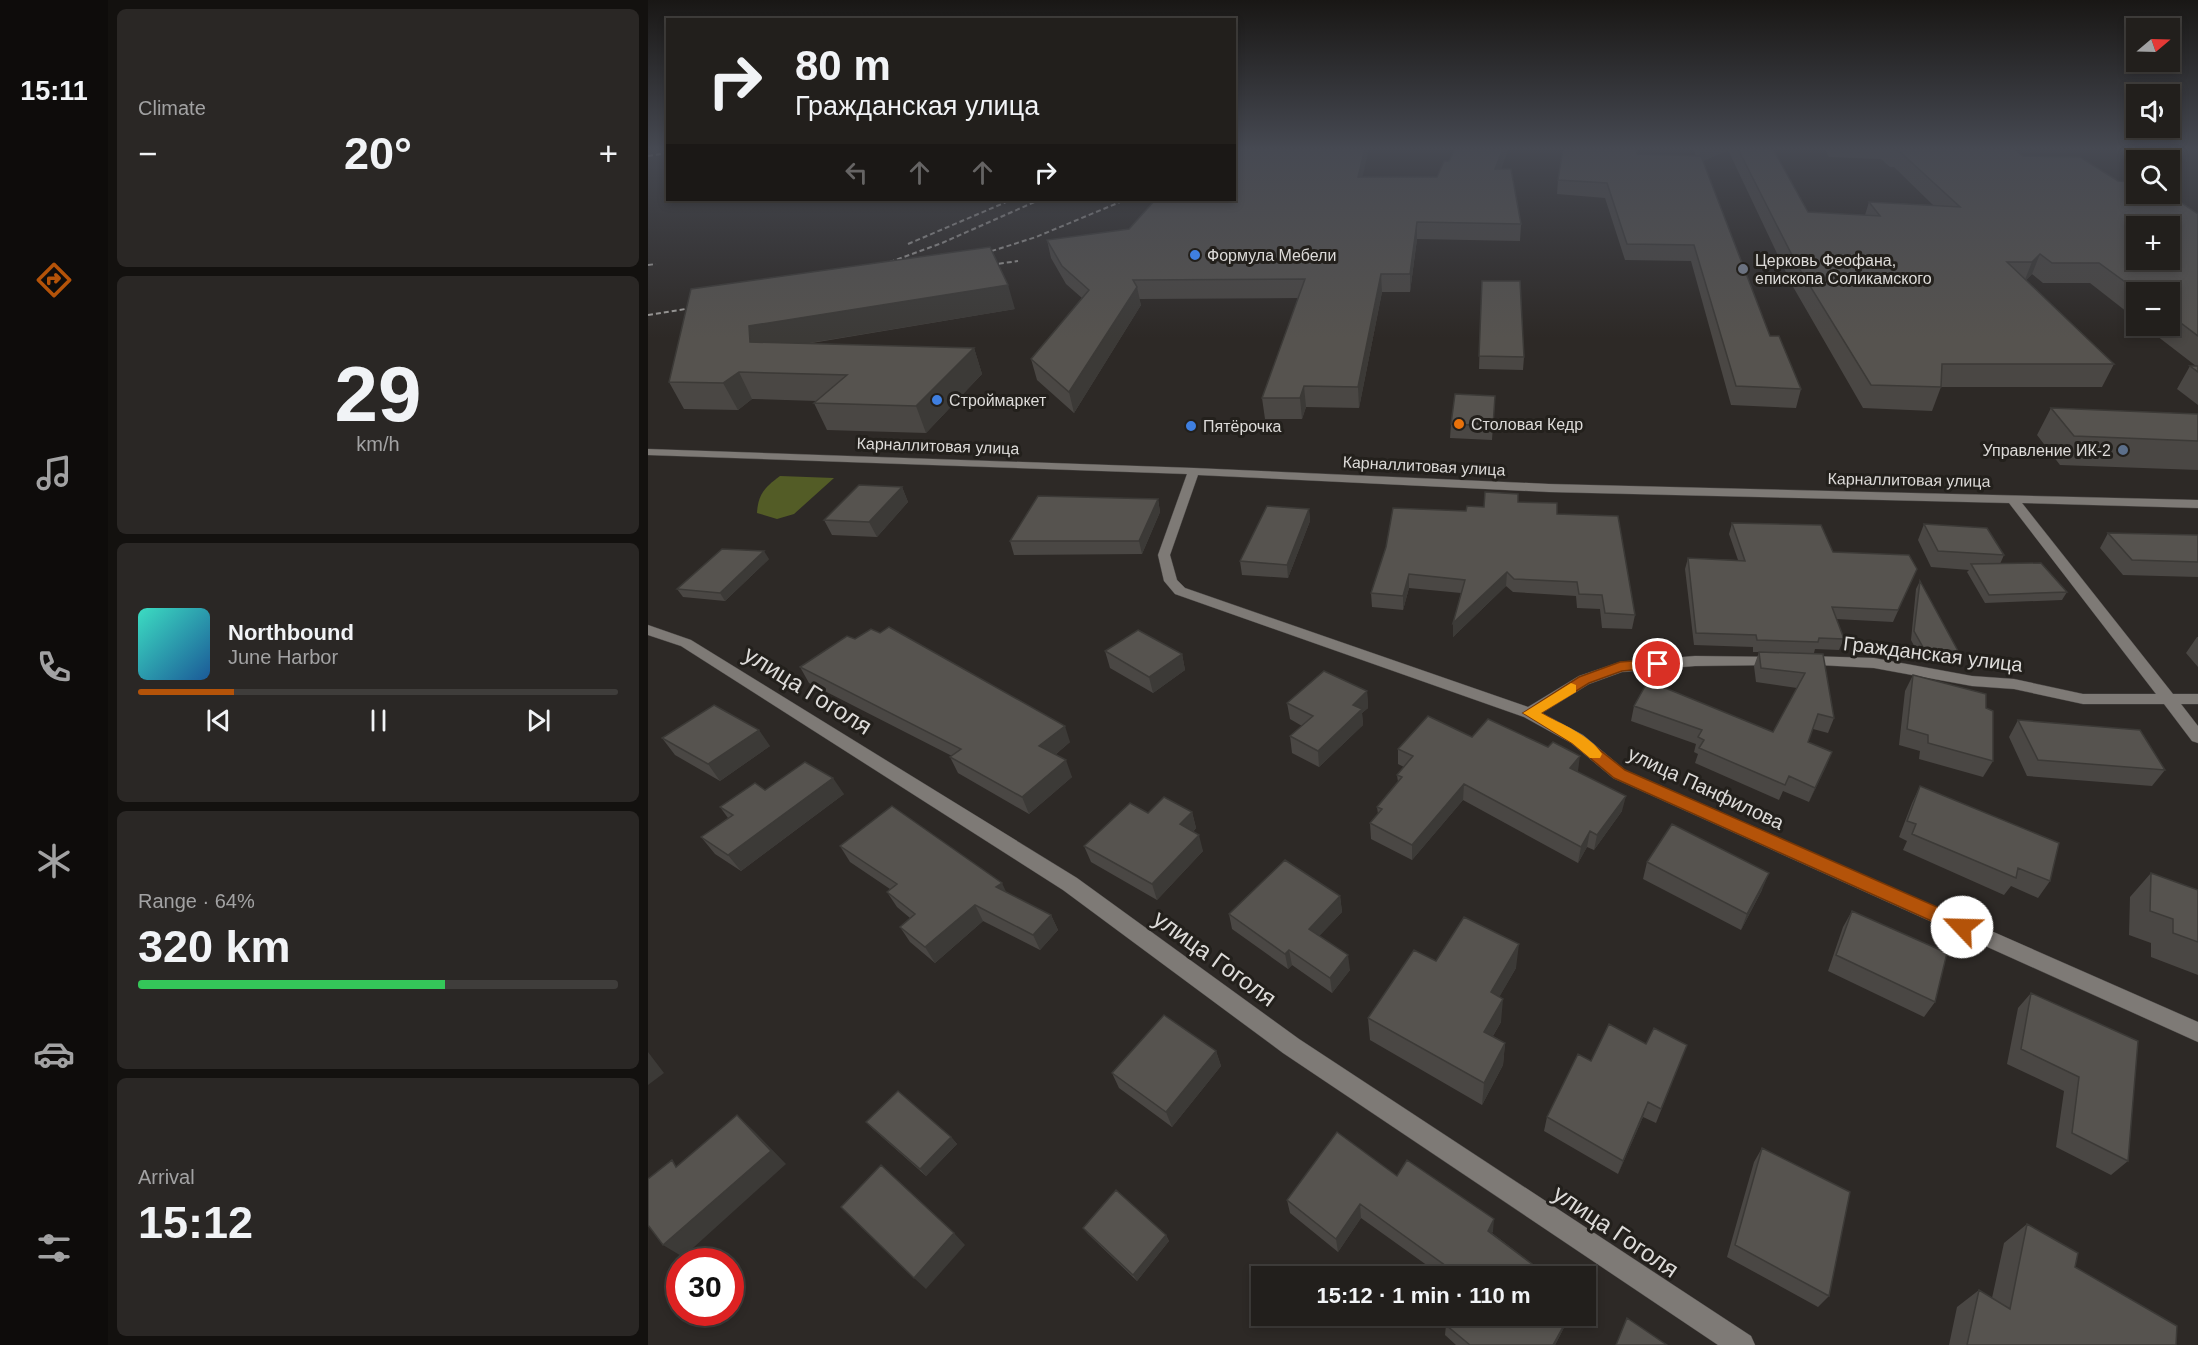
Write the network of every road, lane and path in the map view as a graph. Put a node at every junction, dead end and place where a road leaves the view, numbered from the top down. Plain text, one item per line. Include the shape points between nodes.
1 (648, 453) edge
2 (1194, 471) junction
3 (2012, 499) junction
4 (2198, 504) edge
5 (648, 630) edge
6 (2168, 698) junction
7 (2198, 699) edge
8 (1530, 713) junction
9 (2198, 737) edge
10 (2198, 1032) edge
11 (1742, 1345) edge

1 - 2 street, Карналлитовая улица
2 - 3 street, Карналлитовая улица via 1525,487
2 - 8 street, улица Панфилова via 1164,555 1171,581 1180,591
3 - 4 street, Карналлитовая улица
3 - 6 street
5 - 11 street, улица Гоголя via 686,643 1070,884 1291,1046
6 - 7 street, Гражданская улица
6 - 8 street, Гражданская улица via 2083,699 2014,684 1972,681 1874,663 1753,659 1620,667 1584,680
6 - 9 street
8 - 10 street, улица Панфилова via 1577,739 1619,774

